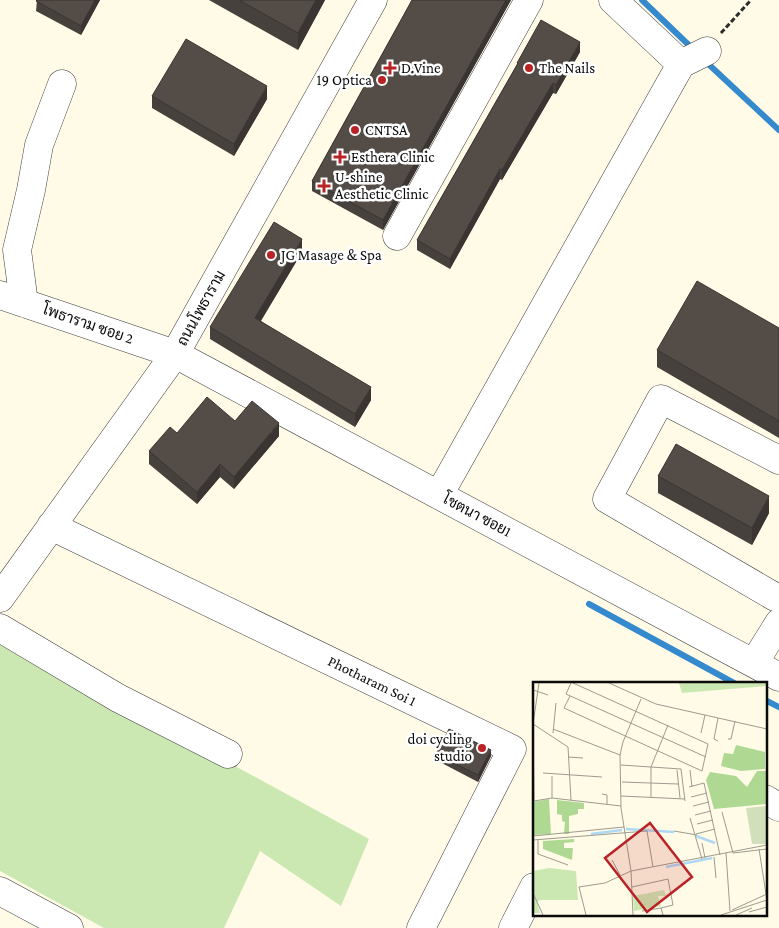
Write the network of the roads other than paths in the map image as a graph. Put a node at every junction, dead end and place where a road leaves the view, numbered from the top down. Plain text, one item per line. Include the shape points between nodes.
1 (373, 0) edge
2 (529, 0) edge
3 (617, 1) edge
4 (706, 51) road end
5 (681, 64) junction
6 (62, 84) dead end
7 (398, 236) dead end
8 (12, 299) edge
9 (175, 354) junction
10 (779, 460) edge
11 (439, 495) junction
12 (51, 526) junction
13 (0, 598) edge
14 (778, 608) edge
15 (0, 628) edge
16 (754, 663) junction
17 (779, 677) edge
18 (228, 754) dead end
19 (766, 800) edge
20 (779, 807) edge
21 (533, 889) edge
22 (0, 891) edge
23 (69, 928) edge
24 (420, 928) edge
25 (513, 928) edge

1 - 9 street, ถนนโพธาราม
2 - 7 street
3 - 5 street
4 - 5 street
5 - 11 street
6 - 8 street via 38,145 17,250
8 - 9 street, โพธาราม ซอย 2
9 - 11 street, โชตนา ซอย1
9 - 12 street, ถนนโพธาราม
10 - 14 street via 661,399 607,499
11 - 16 street, โชตนา ซอย1
12 - 13 street, ถนนโพธาราม
12 - 24 street, Photharam Soi 1 via 512,749
14 - 16 street
15 - 18 street via 118,698
16 - 17 street, โชตนา ซอย1
19 - 20 street
21 - 25 street
22 - 23 street

